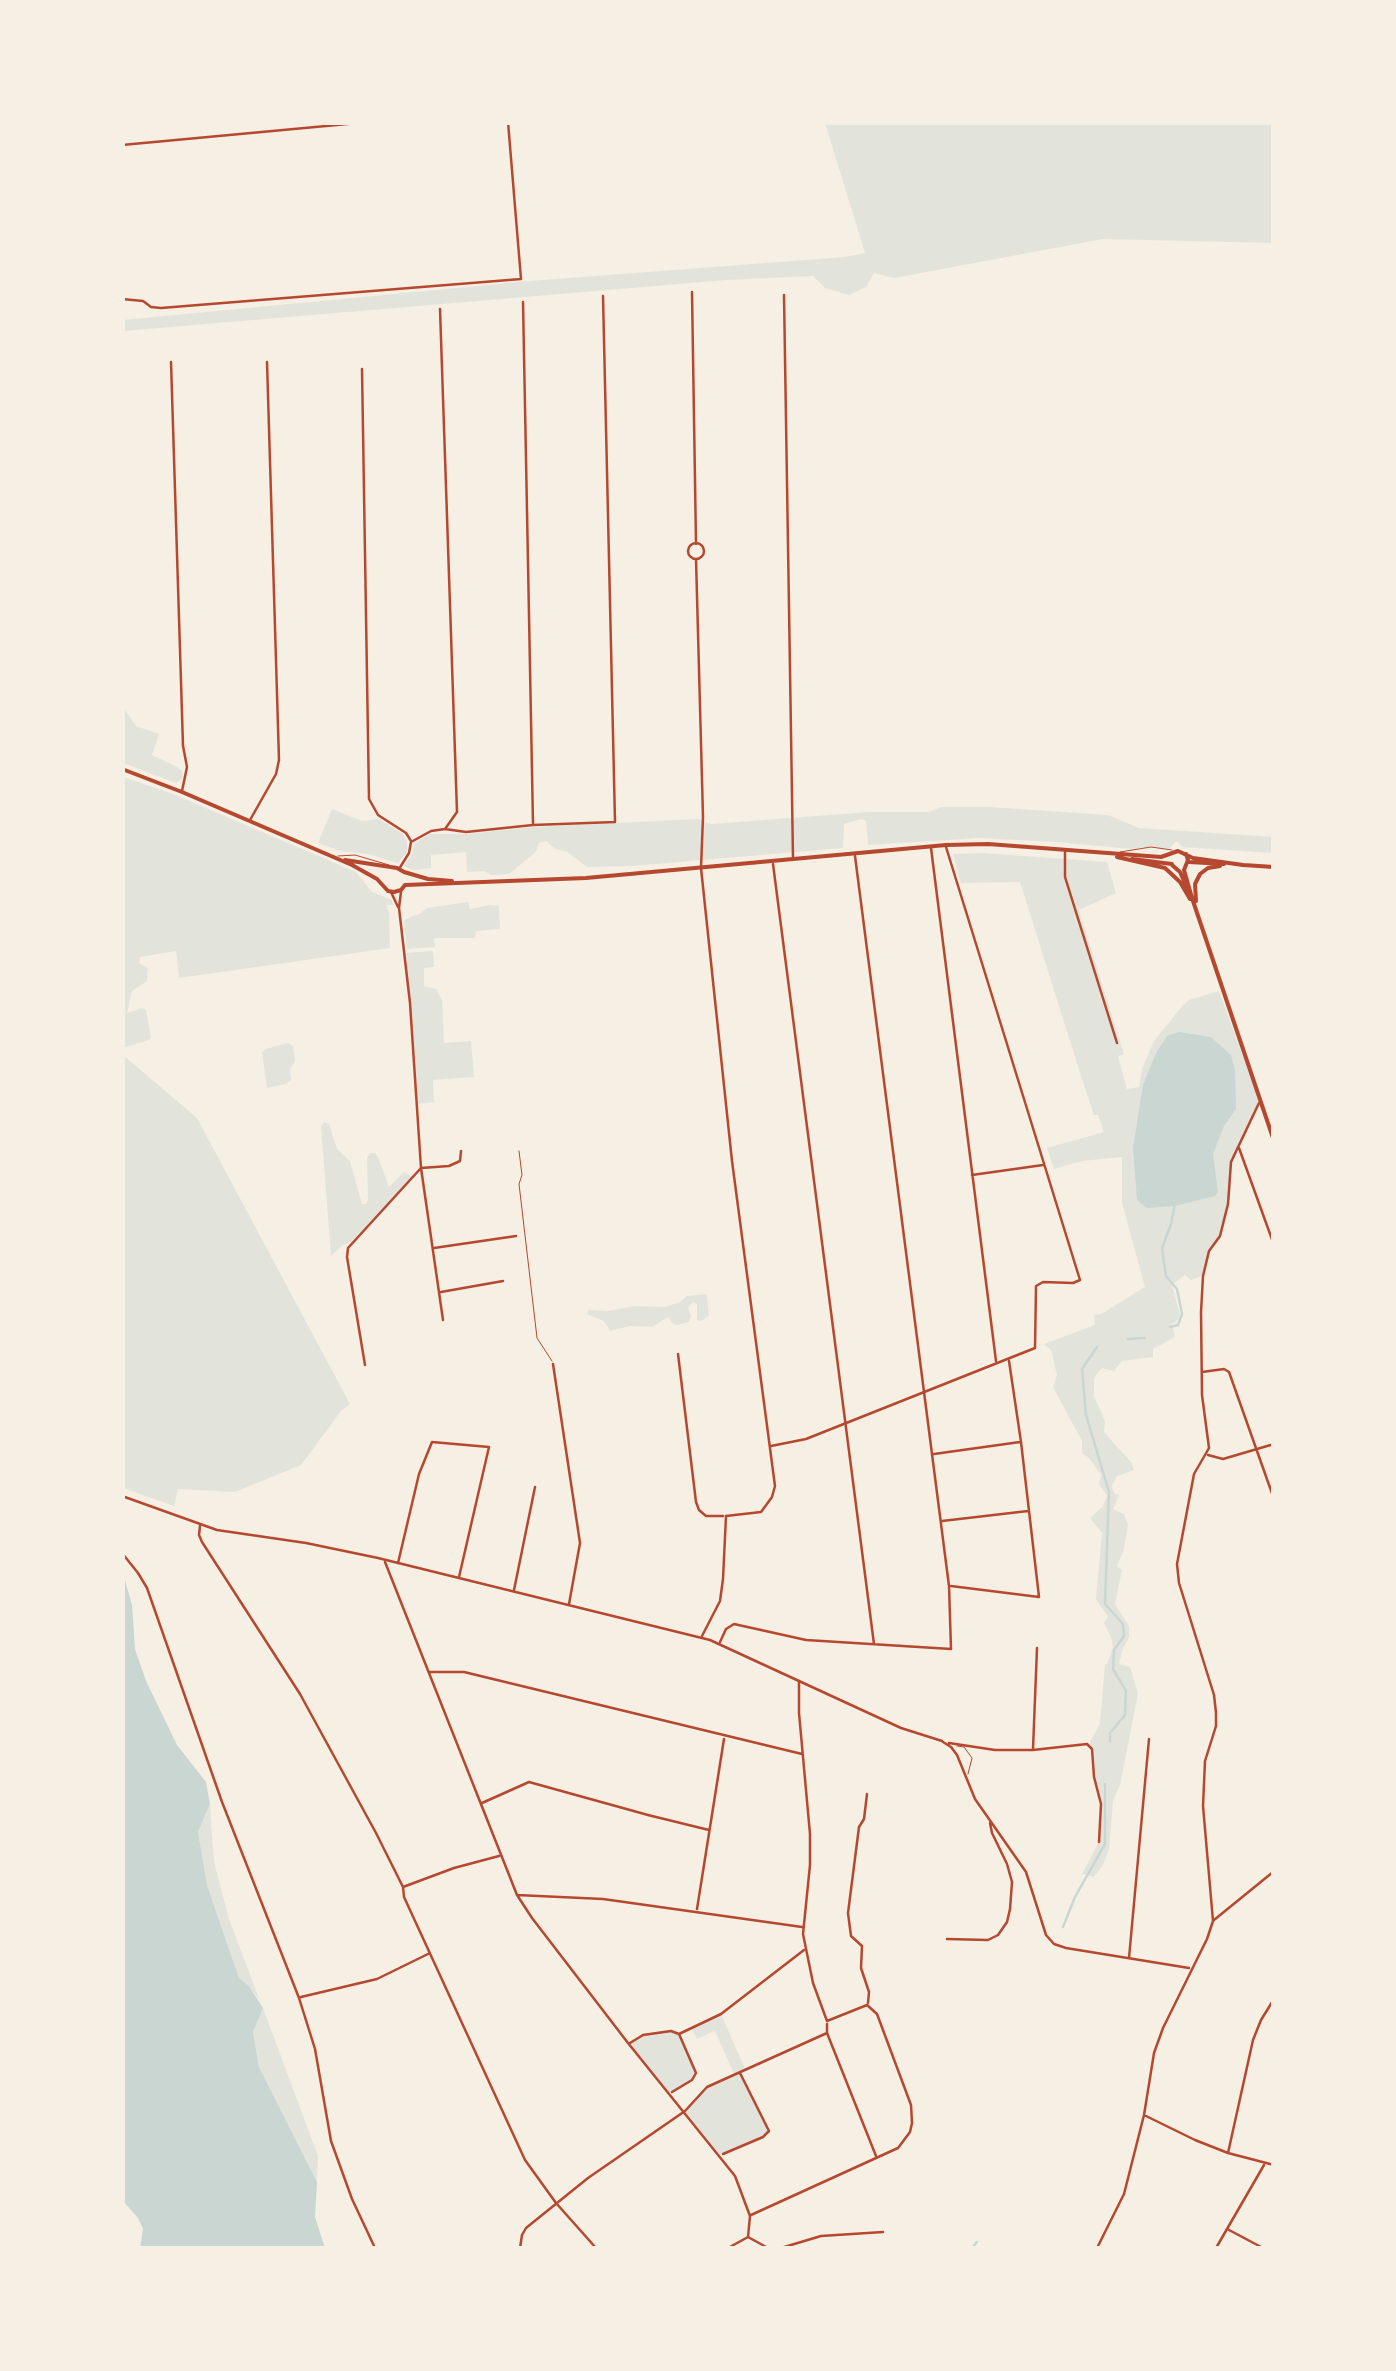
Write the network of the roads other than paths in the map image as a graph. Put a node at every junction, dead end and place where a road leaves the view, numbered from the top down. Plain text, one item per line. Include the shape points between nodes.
1 (368, 122) edge
2 (508, 122) edge
3 (122, 144) edge
4 (692, 292) dead end
5 (784, 295) dead end
6 (603, 296) dead end
7 (122, 299) edge
8 (524, 302) dead end
9 (440, 309) dead end
10 (172, 362) dead end
11 (268, 362) dead end
12 (362, 369) dead end
13 (696, 544) junction
14 (696, 559) junction
15 (122, 770) edge
16 (182, 792) junction
17 (249, 822) junction
18 (533, 825) junction
19 (445, 829) junction
20 (412, 842) junction
21 (946, 845) junction
22 (930, 847) junction
23 (1065, 850) junction
24 (1174, 852) junction
25 (321, 853) junction
26 (854, 854) junction
27 (1186, 854) junction
28 (1117, 855) junction
29 (793, 859) junction
30 (773, 862) junction
31 (1186, 864) junction
32 (1230, 864) junction
33 (1243, 865) junction
34 (1174, 866) junction
35 (1274, 867) edge
36 (700, 868) junction
37 (397, 869) junction
38 (469, 882) junction
39 (382, 883) junction
40 (403, 888) junction
41 (390, 892) junction
42 (1192, 898) junction
43 (399, 908) junction
44 (1196, 911) junction
45 (1117, 1043) dead end
46 (1260, 1101) junction
47 (1271, 1127) edge
48 (1274, 1141) edge
49 (1238, 1147) junction
50 (461, 1151) dead end
51 (520, 1151) dead end
52 (1045, 1165) junction
53 (421, 1168) junction
54 (972, 1175) junction
55 (516, 1236) dead end
56 (1274, 1245) edge
57 (432, 1248) junction
58 (503, 1281) dead end
59 (439, 1293) junction
60 (443, 1320) dead end
61 (678, 1354) dead end
62 (1008, 1358) junction
63 (553, 1364) joint
64 (996, 1364) junction
65 (365, 1365) dead end
66 (1202, 1372) junction
67 (925, 1392) junction
68 (845, 1424) junction
69 (1021, 1442) junction
70 (1274, 1444) edge
71 (771, 1446) junction
72 (1257, 1449) junction
73 (933, 1454) junction
74 (1207, 1455) junction
75 (535, 1487) dead end
76 (122, 1496) edge
77 (1274, 1500) edge
78 (1030, 1511) junction
79 (726, 1516) junction
80 (940, 1522) junction
81 (200, 1525) junction
82 (122, 1553) edge
83 (385, 1560) junction
84 (398, 1563) junction
85 (459, 1578) junction
86 (949, 1586) junction
87 (513, 1592) junction
88 (569, 1605) junction
89 (701, 1638) junction
90 (720, 1644) junction
91 (874, 1646) junction
92 (1037, 1648) dead end
93 (428, 1672) junction
94 (800, 1680) junction
95 (724, 1737) junction
96 (1148, 1738) dead end
97 (942, 1742) junction
98 (1033, 1750) junction
99 (804, 1754) junction
100 (967, 1777) junction
101 (867, 1794) dead end
102 (480, 1803) junction
103 (990, 1822) junction
104 (710, 1830) junction
105 (1098, 1842) dead end
106 (501, 1855) junction
107 (1273, 1872) edge
108 (402, 1887) junction
109 (517, 1894) junction
110 (696, 1910) junction
111 (1213, 1921) junction
112 (804, 1927) junction
113 (947, 1939) dead end
114 (805, 1949) junction
115 (431, 1952) junction
116 (1128, 1960) junction
117 (1191, 1968) junction
118 (299, 1998) junction
119 (1274, 1999) edge
120 (867, 2004) junction
121 (827, 2021) junction
122 (827, 2033) junction
123 (679, 2034) junction
124 (628, 2043) junction
125 (740, 2072) junction
126 (669, 2094) junction
127 (684, 2110) junction
128 (1144, 2115) junction
129 (1228, 2153) junction
130 (720, 2155) junction
131 (876, 2158) junction
132 (1265, 2164) junction
133 (1274, 2166) edge
134 (556, 2203) junction
135 (750, 2216) junction
136 (1228, 2230) junction
137 (882, 2232) dead end
138 (748, 2237) junction
139 (375, 2248) edge
140 (520, 2248) edge
141 (596, 2248) edge
142 (728, 2248) edge
143 (768, 2248) edge
144 (780, 2248) edge
145 (1098, 2248) edge
146 (1216, 2248) edge
147 (1262, 2248) edge

1 - 3 street
2 - 7 street via 522,279 161,308
4 - 13 street
5 - 29 street
6 - 18 street via 615,822
8 - 18 street
9 - 19 street via 457,812
10 - 16 street via 187,767
11 - 17 street via 279,760
12 - 20 street via 370,799
13 - 14 street via 688,550
13 - 14 street via 704,551
14 - 36 street
15 - 16 main road
16 - 17 main road
17 - 25 main road
18 - 19 street
19 - 20 street
20 - 37 street
21 - 22 main road
21 - 23 main road
21 - 52 street
22 - 26 main road
22 - 54 street
23 - 28 main road
23 - 45 street via 1065,876
24 - 27 main road
24 - 28 main road
24 - 34 main road
25 - 37 main road
25 - 39 main road
26 - 29 main road
26 - 67 street
27 - 31 main road
27 - 33 main road
28 - 34 main road
28 - 44 main road via 1170,872
29 - 30 main road
30 - 36 main road
30 - 68 street
31 - 32 main road
31 - 34 main road
31 - 42 main road
32 - 33 main road
32 - 44 main road via 1200,874
33 - 35 main road
34 - 42 main road
36 - 38 main road
36 - 71 street
37 - 38 main road
37 - 39 main road via 383,874
37 - 40 main road via 406,879
38 - 40 main road
39 - 41 main road
40 - 41 main road
40 - 43 street
41 - 43 street
42 - 44 main road
43 - 53 street
44 - 46 main road
46 - 47 main road
46 - 49 street
47 - 48 main road
49 - 56 street
49 - 66 street via 1221,1234 1203,1276
50 - 53 street via 460,1161 449,1166
51 - 63 street via 537,1338
52 - 54 street
52 - 62 street via 1080,1280 1038,1283 1036,1348
53 - 57 street
53 - 65 street via 347,1250
54 - 64 street
55 - 57 street
57 - 59 street
58 - 59 street
59 - 60 street
61 - 79 street via 696,1502 706,1516
62 - 64 street
62 - 69 street
63 - 88 street via 580,1543
64 - 67 street
66 - 72 street via 1229,1372
66 - 74 street
67 - 68 street
67 - 73 street
68 - 71 street
68 - 91 street
69 - 73 street
69 - 78 street
70 - 72 street
71 - 79 street via 772,1497 761,1512
72 - 74 street
72 - 77 street
73 - 80 street
74 - 111 street via 1194,1474 1177,1564 1215,1704 1203,1806
75 - 87 street
76 - 81 street
78 - 80 street
78 - 86 street via 1039,1597
79 - 89 street via 720,1600
80 - 86 street
81 - 83 street
81 - 108 street via 202,1542 300,1694
82 - 118 street via 150,1598
83 - 84 street
83 - 93 street
84 - 85 street
84 - 85 street via 432,1442 489,1447
85 - 87 street
86 - 91 street via 950,1650
87 - 88 street
88 - 89 street
89 - 90 street
90 - 91 street via 734,1624
90 - 94 street
92 - 98 street
93 - 95 street via 464,1672
93 - 102 street
94 - 97 street
94 - 99 street
95 - 99 street
95 - 104 street
96 - 116 street
97 - 98 street
97 - 100 street
97 - 100 street via 970,1753
98 - 105 street via 1090,1746 1101,1804
99 - 112 street via 810,1850
100 - 103 street
101 - 120 street via 848,1913 851,1936 862,1946
102 - 104 street via 529,1782
102 - 106 street
103 - 113 street via 1012,1882 1007,1922 988,1940
103 - 116 street via 1026,1872 1054,1944
104 - 110 street
106 - 108 street
106 - 109 street
107 - 111 street
108 - 115 street
109 - 110 street
109 - 124 street
110 - 112 street
111 - 117 street
112 - 114 street
114 - 121 street
114 - 123 street via 721,2014
115 - 118 street via 378,1978
115 - 134 street via 525,2160
116 - 117 street
117 - 128 street via 1154,2053
118 - 139 street via 331,2141
119 - 129 street via 1254,2040
120 - 121 street
120 - 131 street via 880,2020 912,2115 905,2140
121 - 122 street
122 - 125 street
122 - 131 street
123 - 124 street via 643,2034
123 - 126 street via 696,2074
124 - 126 street
125 - 127 street via 706,2087
125 - 130 street via 769,2130
126 - 127 street
127 - 130 street
127 - 134 street
128 - 129 street
128 - 145 street via 1124,2194
129 - 132 street
130 - 135 street via 738,2180
131 - 135 street
132 - 133 street
132 - 136 street
134 - 140 street via 524,2230
134 - 141 street
135 - 138 street
136 - 146 street
136 - 147 street
137 - 144 street via 821,2236
138 - 142 street
138 - 143 street

